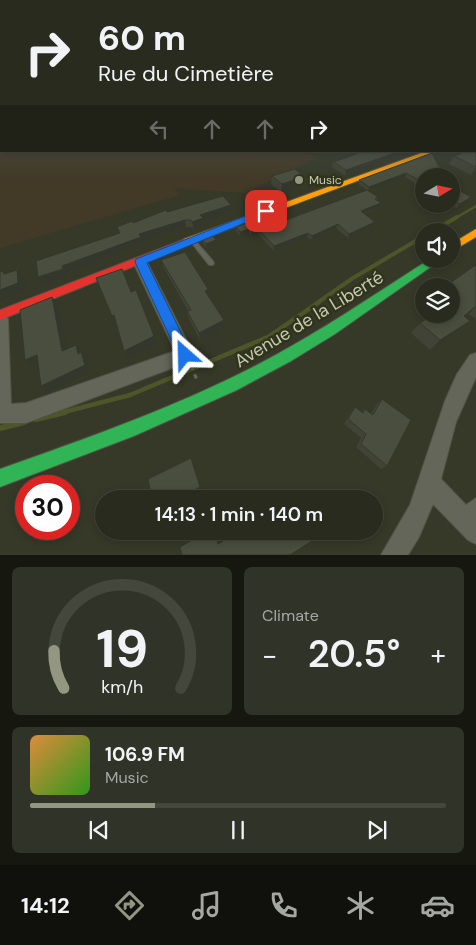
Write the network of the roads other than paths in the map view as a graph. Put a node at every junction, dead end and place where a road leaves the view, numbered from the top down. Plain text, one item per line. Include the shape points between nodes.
1 (431, 152) edge
2 (476, 232) edge
3 (192, 240) junction
4 (460, 243) edge
5 (140, 262) junction
6 (211, 264) dead end
7 (423, 268) edge
8 (0, 315) edge
9 (0, 319) edge
10 (476, 361) edge
11 (0, 478) edge
12 (428, 482) junction
13 (473, 521) edge
14 (393, 555) edge

1 - 3 street
2 - 4 street
3 - 5 street
3 - 6 lane
5 - 8 street
5 - 9 street via 185,355 26,413 2,414
7 - 11 street, Avenue de la Liberté via 306,344 237,383 94,445
10 - 12 street via 448,414
12 - 13 street
12 - 14 street via 410,530

